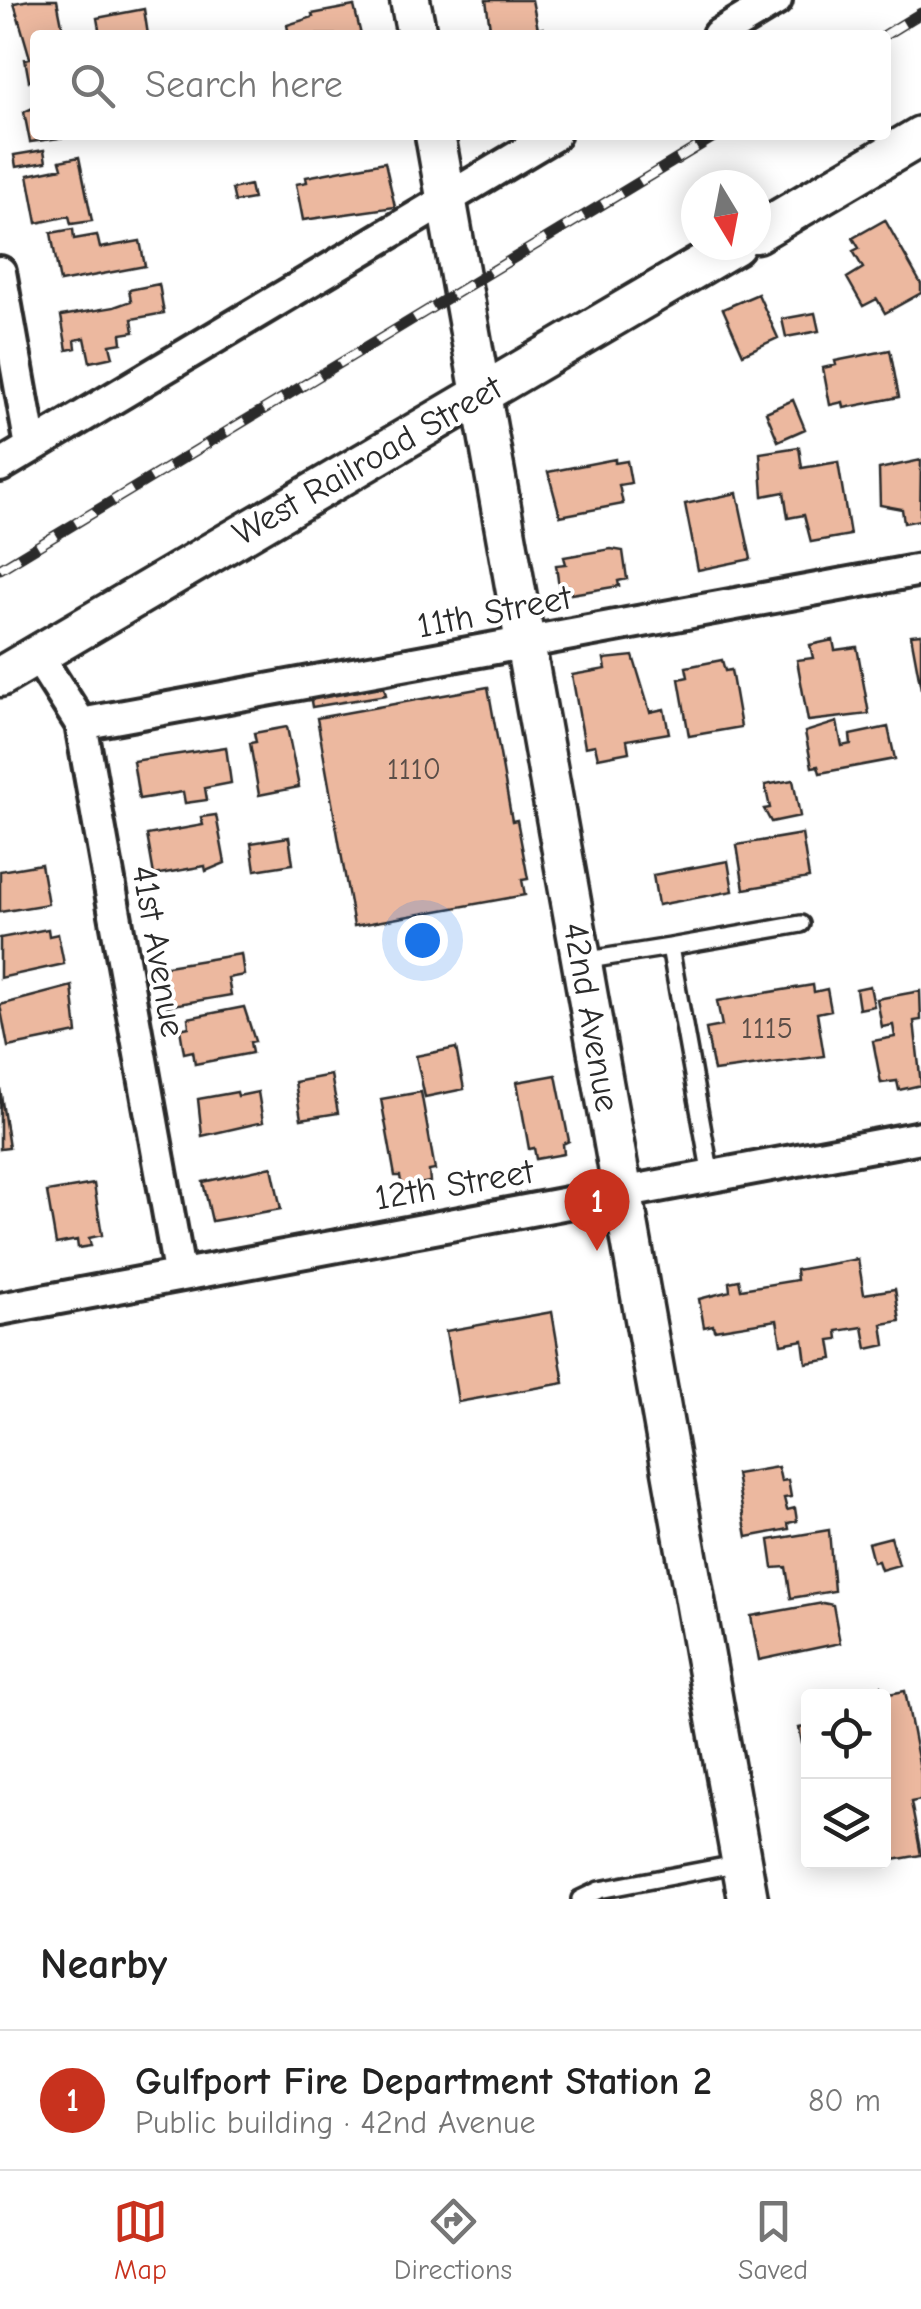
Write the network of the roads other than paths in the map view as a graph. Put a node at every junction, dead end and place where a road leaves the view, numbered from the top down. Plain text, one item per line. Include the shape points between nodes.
1 (410, 0) edge
2 (776, 0) edge
3 (416, 30) edge
4 (726, 30) edge
5 (921, 136) edge
6 (436, 140) edge
7 (546, 140) edge
8 (447, 200) junction
9 (771, 223) edge
10 (709, 260) edge
11 (0, 272) edge
12 (6, 349) edge
13 (480, 394) junction
14 (31, 447) junction
15 (0, 466) edge
16 (921, 570) edge
17 (526, 644) junction
18 (37, 655) junction
19 (0, 677) edge
20 (81, 724) junction
21 (801, 924) dead end
22 (670, 947) junction
23 (582, 961) junction
24 (921, 1137) edge
25 (711, 1176) junction
26 (624, 1192) junction
27 (179, 1272) junction
28 (0, 1308) edge
29 (744, 1881) edge
30 (580, 1899) edge

1 - 3 street
2 - 4 street
5 - 9 street
6 - 8 street, 42nd Avenue
7 - 8 street
8 - 13 street, 42nd Avenue
8 - 14 street
10 - 13 street, West Railroad Street
11 - 12 street
12 - 14 street
13 - 17 street, 42nd Avenue
13 - 18 street, West Railroad Street
14 - 15 street
16 - 17 street, 11th Street
17 - 20 street, 11th Street
17 - 23 street, 42nd Avenue
18 - 19 street, West Railroad Street
18 - 20 street, 41st Avenue
20 - 27 street, 41st Avenue
21 - 22 lane
22 - 23 lane
22 - 25 lane
23 - 26 street, 42nd Avenue
24 - 25 street, 12th Street
25 - 26 street, 12th Street
26 - 27 street, 12th Street
26 - 29 street, 42nd Avenue
27 - 28 street, 12th Street
29 - 30 lane via 599,1890

